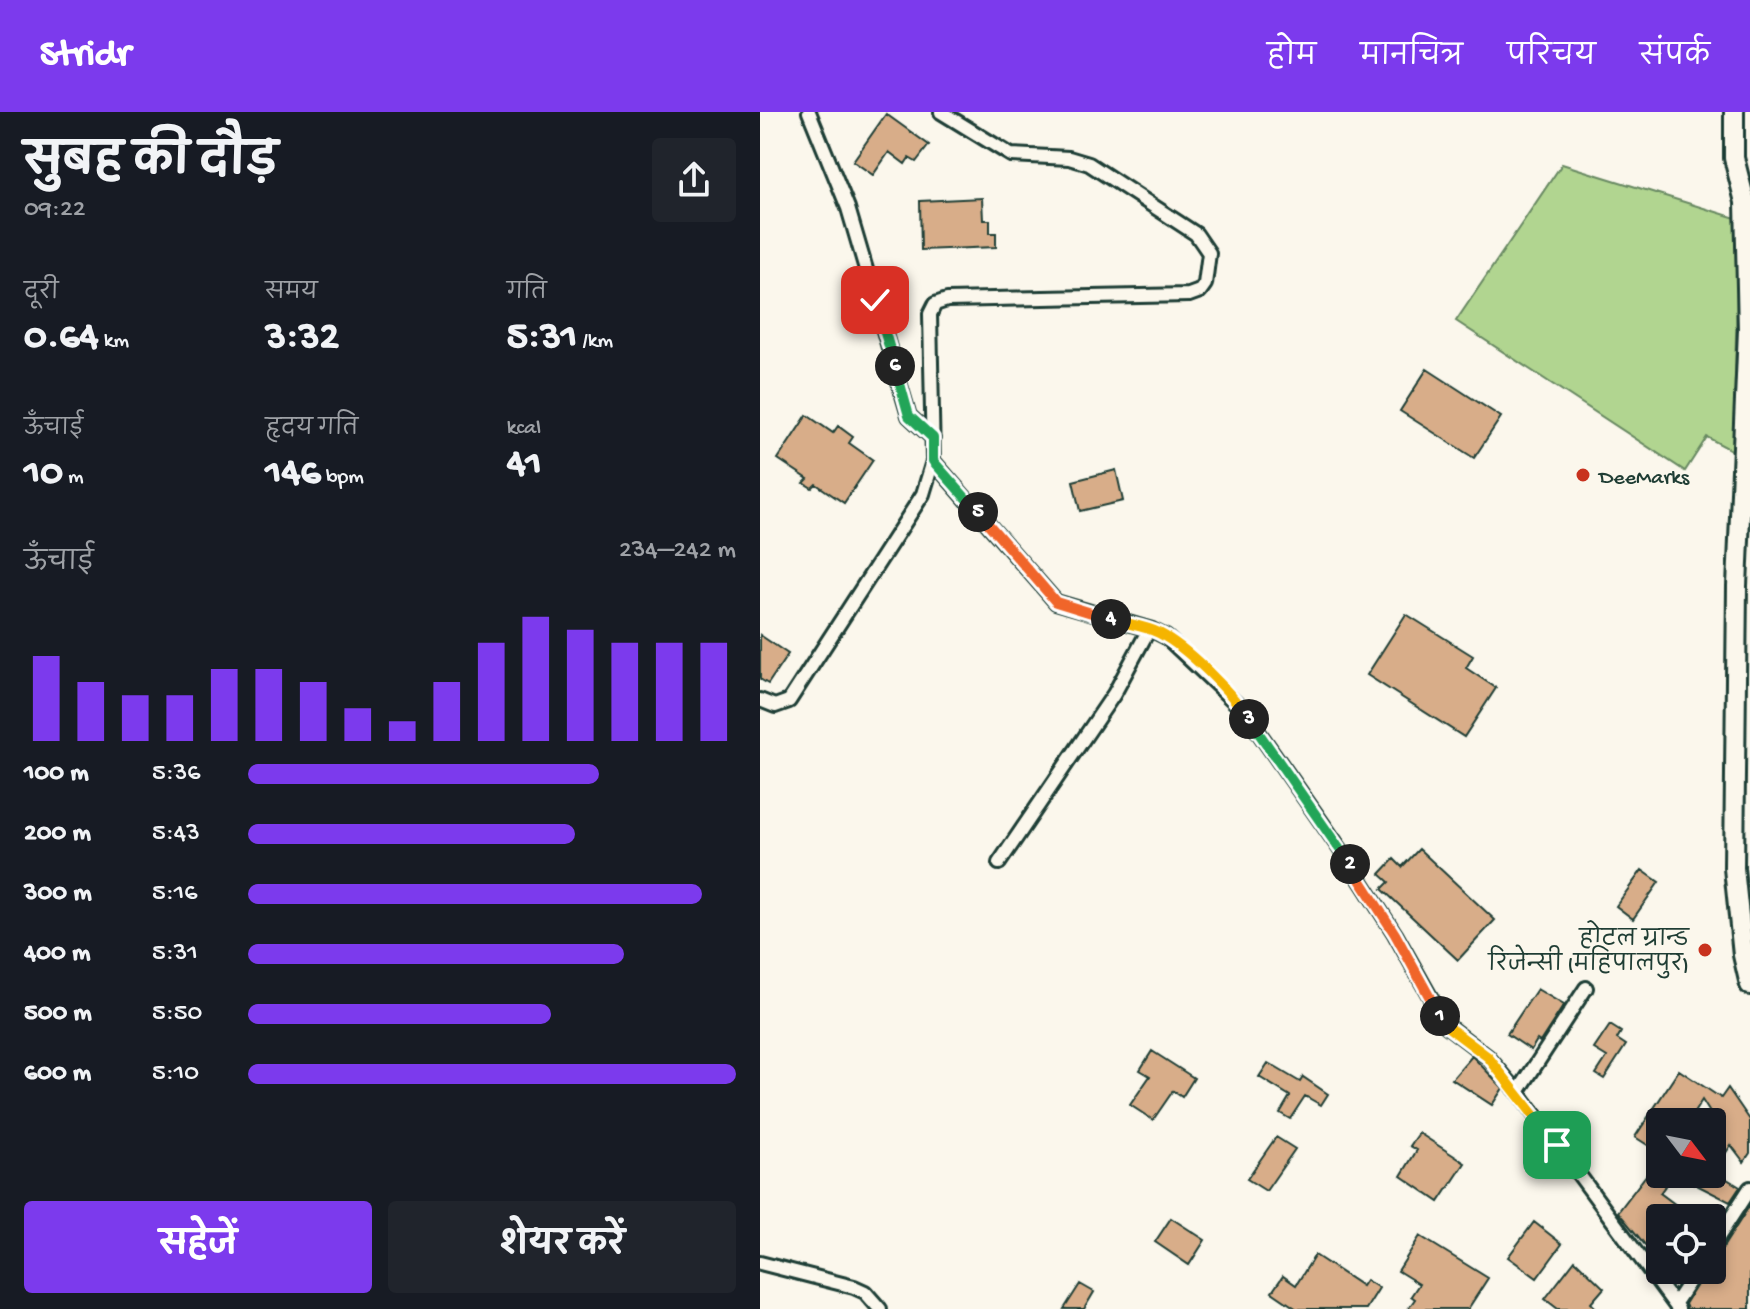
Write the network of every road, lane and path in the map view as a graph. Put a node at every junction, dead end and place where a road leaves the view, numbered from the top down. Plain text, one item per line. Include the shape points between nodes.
1 (809, 112) edge
2 (941, 112) edge
3 (1734, 112) edge
4 (933, 438) junction
5 (933, 461) junction
6 (1148, 631) junction
7 (760, 700) edge
8 (999, 863) dead end
9 (1750, 985) edge
10 (1586, 988) dead end
11 (1518, 1092) junction
12 (1750, 1188) edge
13 (1726, 1225) edge
14 (760, 1263) edge
15 (1689, 1284) edge
16 (1677, 1306) edge
17 (880, 1309) edge

1 - 4 street via 848,208 909,416
2 - 4 street via 1011,155 1089,164 1196,234 1209,253 1205,284 1189,295 935,304 930,314
3 - 9 main road via 1734,158 1745,202 1748,330 1737,586 1734,868
4 - 5 street
5 - 6 street via 1056,602
5 - 7 street via 923,494 789,701 775,706
6 - 8 street via 1114,694
6 - 11 street via 1174,642 1243,710 1362,882 1446,1025 1488,1057
10 - 11 street
11 - 16 street
12 - 13 street
14 - 17 street via 854,1287
15 - 16 street

